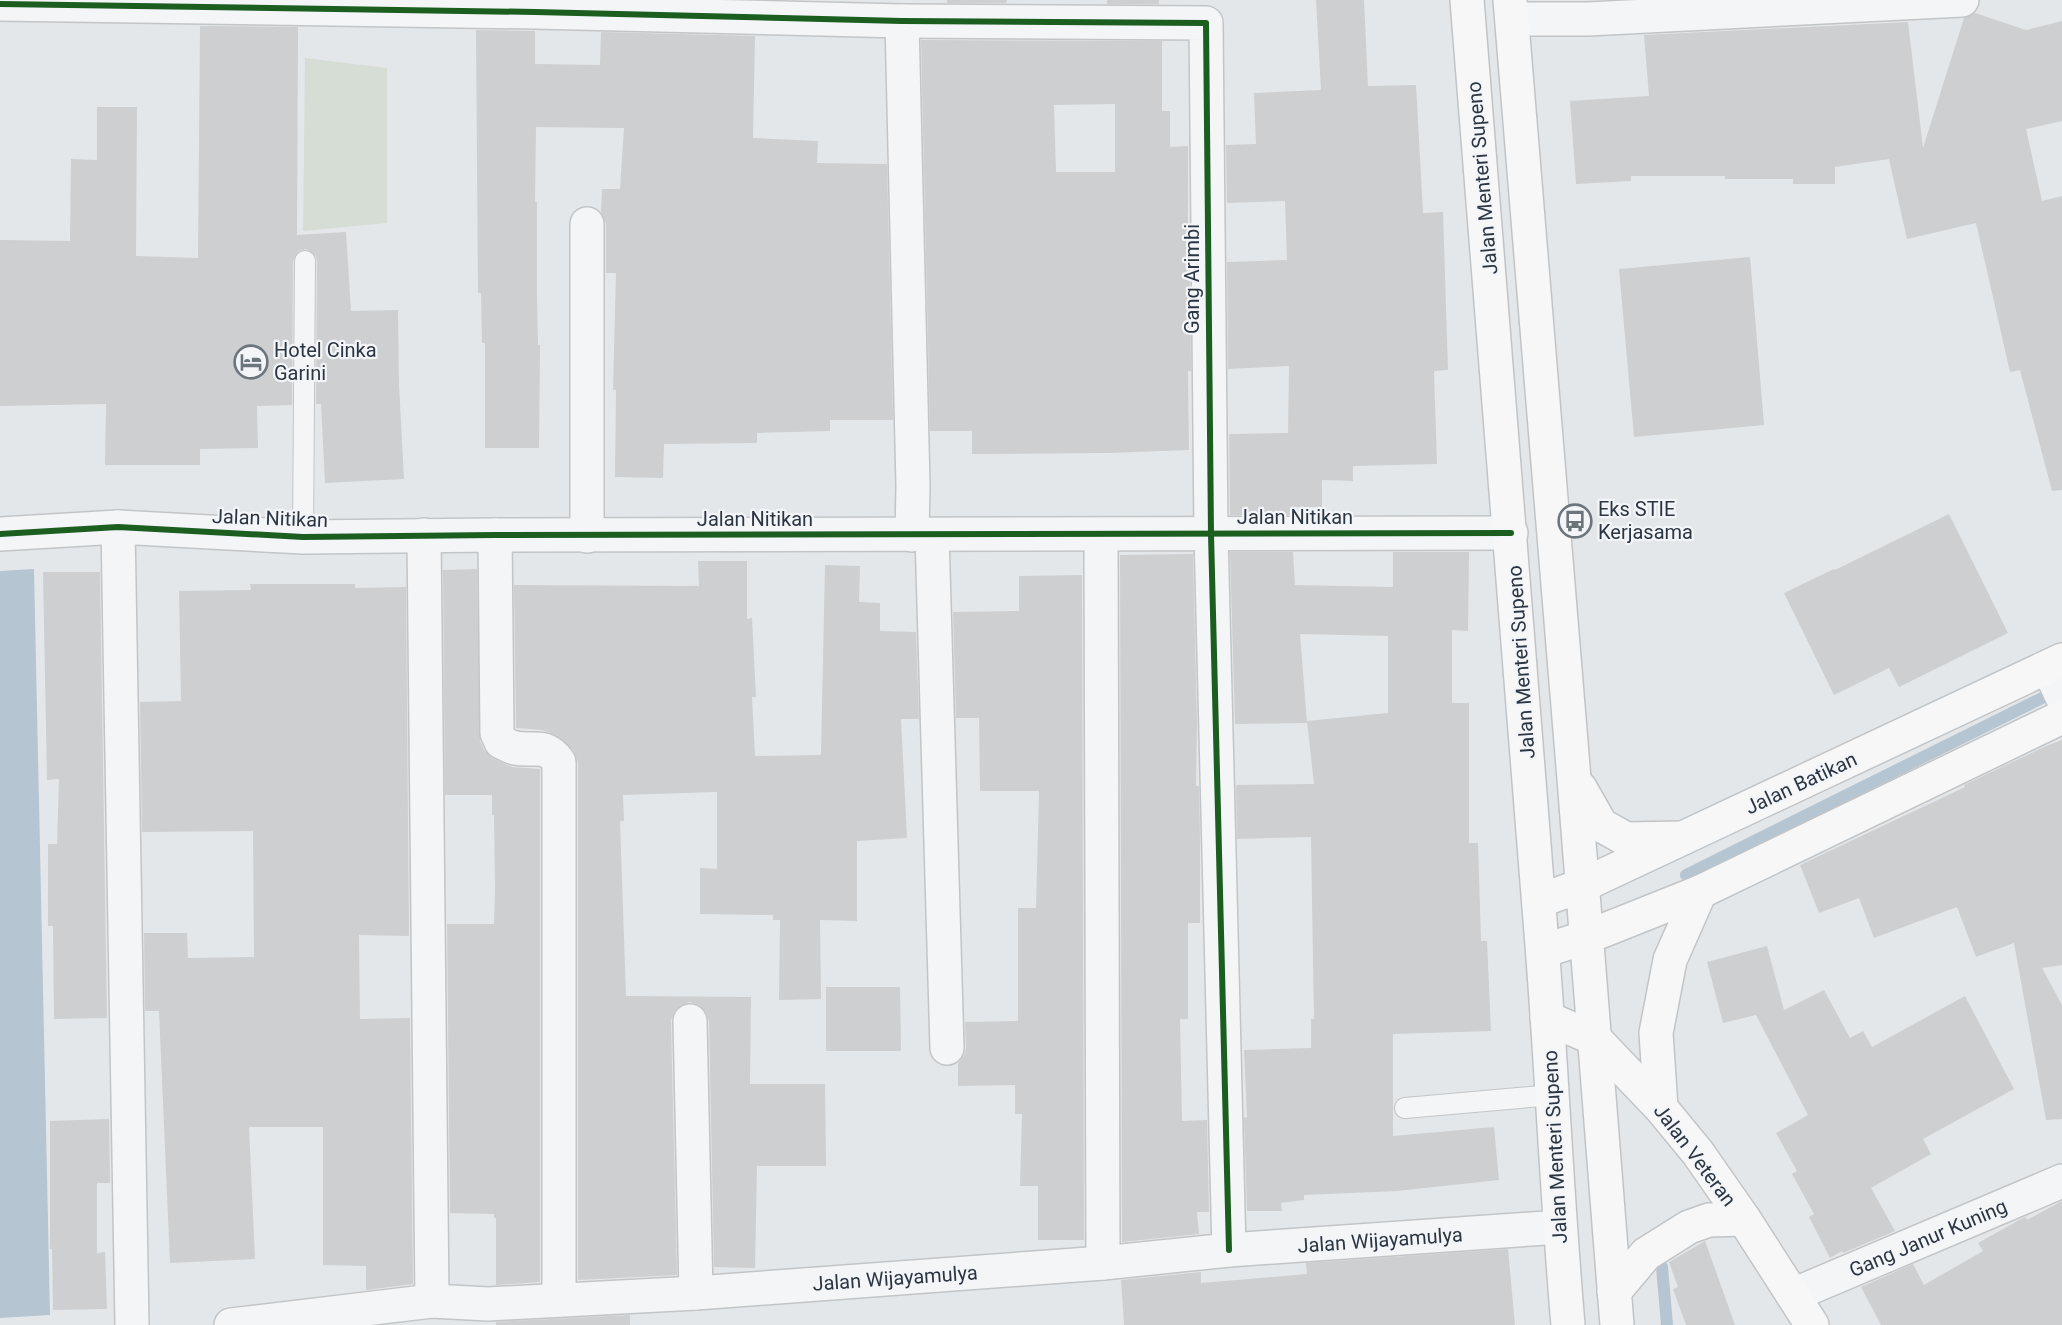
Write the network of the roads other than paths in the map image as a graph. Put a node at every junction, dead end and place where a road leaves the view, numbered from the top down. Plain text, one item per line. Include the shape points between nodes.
1 (1467, 0) edge
2 (1962, 0) edge
3 (1906, 1) edge
4 (0, 4) edge
5 (197, 4) edge
6 (730, 9) edge
7 (1511, 10) edge
8 (902, 21) junction
9 (587, 224) dead end
10 (304, 261) dead end
11 (118, 527) junction
12 (1511, 533) junction
13 (0, 534) edge
14 (1211, 534) junction
15 (424, 535) junction
16 (495, 535) junction
17 (922, 535) junction
18 (1101, 535) junction
19 (587, 536) junction
20 (303, 537) junction
21 (2055, 663) edge
22 (2062, 698) edge
23 (2062, 717) edge
24 (1574, 778) junction
25 (1683, 838) junction
26 (1583, 885) junction
27 (1700, 892) junction
28 (1539, 902) junction
29 (1587, 937) junction
30 (1543, 951) junction
31 (1547, 1018) junction
32 (690, 1021) dead end
33 (1595, 1039) junction
34 (947, 1048) dead end
35 (1553, 1095) junction
36 (1405, 1108) dead end
37 (1661, 1108) junction
38 (2062, 1180) edge
39 (1744, 1219) junction
40 (1560, 1227) junction
41 (1229, 1250) junction
42 (1103, 1263) junction
43 (1614, 1292) junction
44 (696, 1293) junction
45 (1793, 1295) junction
46 (559, 1300) junction
47 (432, 1302) junction
48 (132, 1325) edge
49 (231, 1325) edge
50 (1568, 1325) edge
51 (1617, 1325) edge
52 (1812, 1325) edge

1 - 12 main road, Jalan Menteri Supeno
2 - 3 street
3 - 7 street via 1600,18
4 - 5 street
5 - 6 street
6 - 8 street
7 - 24 main road
8 - 14 street, Gang Arimbi via 1206,23
8 - 17 street via 913,486
9 - 19 street
10 - 20 lane
11 - 13 street, Jalan Nitikan
11 - 20 street, Jalan Nitikan
11 - 48 street
12 - 14 street, Jalan Nitikan
12 - 28 main road, Jalan Menteri Supeno
14 - 18 street, Jalan Nitikan
14 - 41 street, Gang Arimbi
15 - 16 street, Jalan Nitikan
15 - 20 street, Jalan Nitikan
15 - 47 street
16 - 19 street, Jalan Nitikan
16 - 46 street via 497,733 501,742 515,748 544,749 559,762
17 - 18 street, Jalan Nitikan
17 - 19 street, Jalan Nitikan
17 - 34 street
18 - 42 street
21 - 22 street
21 - 25 main road, Jalan Batikan
23 - 27 main road
24 - 25 main road via 1601,825 1626,838
24 - 26 main road
25 - 26 main road, Jalan Batikan
26 - 28 main road, Jalan Batikan
26 - 29 main road
27 - 29 main road
27 - 37 main road via 1670,960 1656,1034
28 - 30 main road, Jalan Menteri Supeno
29 - 30 main road
29 - 33 main road
30 - 31 main road, Jalan Menteri Supeno
31 - 33 main road, Jalan Veteran
31 - 35 main road, Jalan Menteri Supeno
32 - 44 street
33 - 37 main road, Jalan Veteran
33 - 43 main road
35 - 36 lane
35 - 40 main road, Jalan Menteri Supeno
37 - 39 main road, Jalan Veteran
38 - 45 street, Gang Janur Kuning
39 - 43 main road via 1708,1220 1689,1227 1646,1254
39 - 45 main road, Jalan Veteran
40 - 41 street, Jalan Wijayamulya
40 - 50 main road, Jalan Menteri Supeno
41 - 42 street, Jalan Wijayamulya
42 - 44 street, Jalan Wijayamulya
43 - 51 main road
44 - 46 street, Jalan Wijayamulya
45 - 52 main road, Jalan Veteran
46 - 47 street, Jalan Wijayamulya
47 - 49 street, Jalan Wijayamulya

